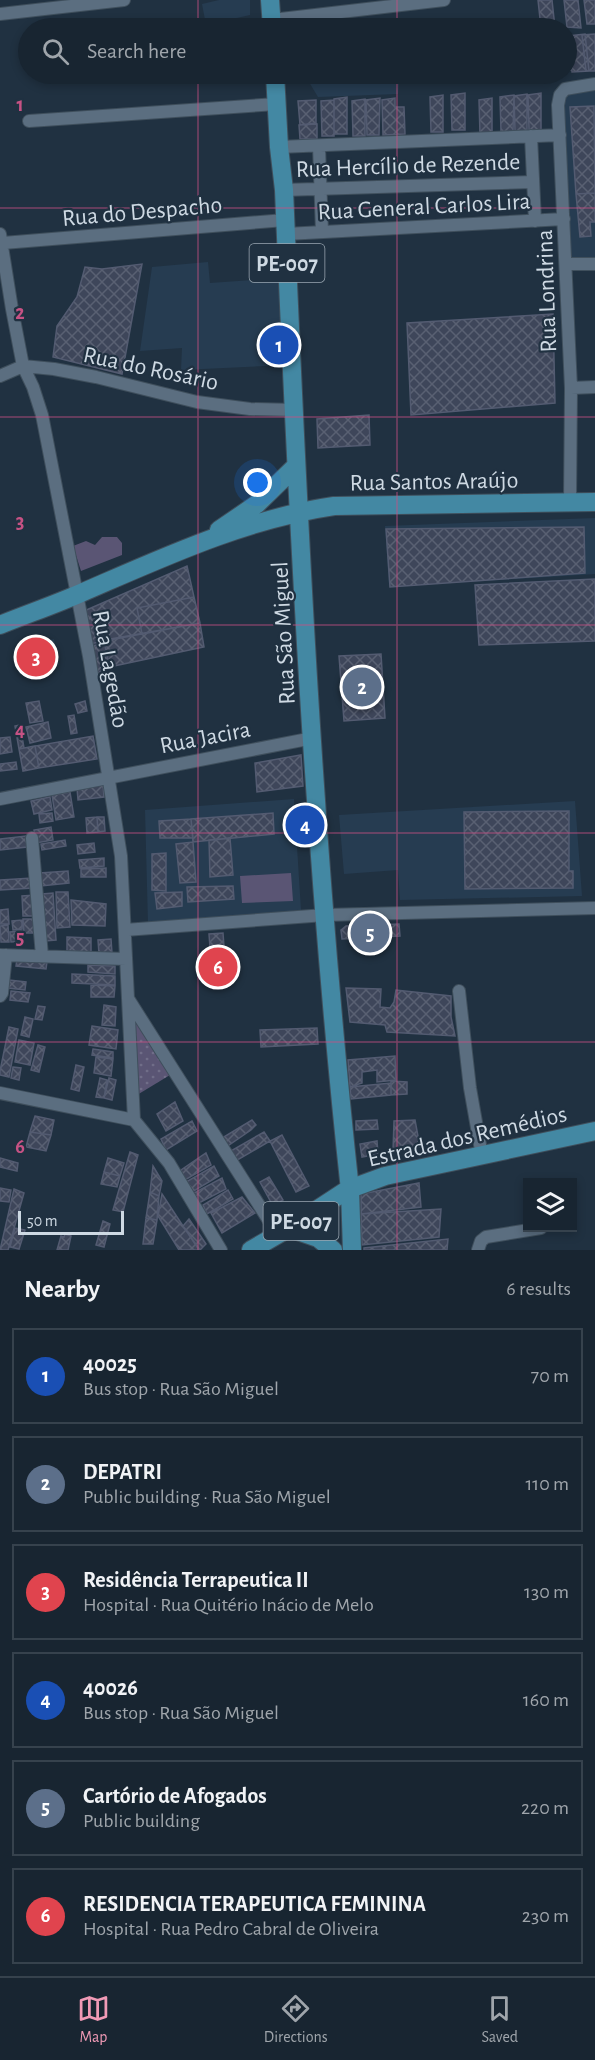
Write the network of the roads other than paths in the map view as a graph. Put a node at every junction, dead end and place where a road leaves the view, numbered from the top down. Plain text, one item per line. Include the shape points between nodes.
1 (124, 0) edge
2 (270, 0) edge
3 (444, 0) edge
4 (0, 14) edge
5 (272, 18) edge
6 (315, 18) edge
7 (276, 84) edge
8 (595, 84) edge
9 (277, 104) junction
10 (29, 122) dead end
11 (560, 135) junction
12 (531, 136) junction
13 (319, 146) junction
14 (279, 147) junction
15 (533, 182) junction
16 (321, 189) junction
17 (284, 190) junction
18 (564, 219) junction
19 (535, 221) junction
20 (285, 227) junction
21 (322, 232) junction
22 (1, 239) edge
23 (566, 264) junction
24 (595, 264) edge
25 (23, 366) junction
26 (0, 376) edge
27 (595, 387) edge
28 (570, 388) junction
29 (295, 410) junction
30 (296, 466) junction
31 (570, 502) junction
32 (595, 502) edge
33 (300, 512) junction
34 (200, 542) junction
35 (76, 595) junction
36 (0, 625) edge
37 (313, 738) junction
38 (109, 776) junction
39 (0, 799) edge
40 (32, 838) dead end
41 (595, 908) edge
42 (325, 915) junction
43 (125, 930) junction
44 (3, 955) edge
45 (42, 956) junction
46 (126, 959) junction
47 (459, 992) dead end
48 (0, 996) edge
49 (127, 998) junction
50 (0, 1093) edge
51 (134, 1120) junction
52 (595, 1131) edge
53 (482, 1156) junction
54 (350, 1190) junction
55 (523, 1230) edge
56 (284, 1232) junction
57 (222, 1250) edge
58 (251, 1250) edge
59 (333, 1250) edge
60 (352, 1250) edge
61 (478, 1250) edge

1 - 4 street
2 - 5 main road
3 - 6 street
7 - 9 main road, Rua São Miguel / PE-007
8 - 11 street, Rua Londrina via 573,86 560,95
9 - 10 street
9 - 14 main road, Rua São Miguel / PE-007
11 - 12 street
11 - 18 street, Rua Londrina
12 - 13 street
12 - 15 street, Rua Londrina
13 - 14 street
13 - 16 street
14 - 17 main road, Rua São Miguel / PE-007
15 - 16 street, Rua Hercílio de Rezende
15 - 19 street, Rua Londrina
16 - 17 street, Rua Hercílio de Rezende
16 - 21 street
17 - 20 main road, Rua São Miguel / PE-007
18 - 19 street, Rua General Carlos Lira
18 - 23 street, Rua Londrina
19 - 21 street, Rua General Carlos Lira
20 - 21 street, Rua General Carlos Lira
20 - 22 street, Rua do Despacho
20 - 29 main road, Rua São Miguel / PE-007
22 - 25 street, Rua Lagedão
23 - 24 street
23 - 28 street, Rua Londrina
25 - 26 street, Rua do Rosário
25 - 29 street, Rua do Rosário via 96,377 197,402 249,410
25 - 35 street, Rua Lagedão via 42,415
27 - 28 street
28 - 31 street, Rua Londrina
29 - 30 main road, Rua São Miguel / PE-007
30 - 33 main road, Rua São Miguel / PE-007
30 - 34 main road via 257,504
31 - 32 main road, Rua Santos Araújo
31 - 33 main road, Rua Santos Araújo via 334,506
33 - 34 main road, Rua Santos Araújo
33 - 37 main road, Rua São Miguel / PE-007
34 - 35 main road
35 - 36 main road
35 - 38 street, Rua Lagedão
37 - 38 street, Rua Jacira
37 - 42 main road, Rua São Miguel / PE-007
38 - 39 street, Rua Jacira
38 - 43 street, Rua Lagedão via 121,856
40 - 45 street
41 - 42 street
42 - 43 street
42 - 54 main road, Rua São Miguel / PE-007
43 - 46 street, Rua Lagedão
44 - 45 street
44 - 48 street
45 - 46 street
46 - 49 street, Rua Lagedão
47 - 53 street
49 - 51 street, Rua Lagedão
49 - 56 street
50 - 51 street
51 - 57 street via 169,1163
52 - 53 main road, Estrada dos Remédios
53 - 54 main road, Estrada dos Remédios via 385,1176
54 - 56 main road, PE-007
54 - 60 main road, PE-007
55 - 61 street via 486,1237
56 - 58 main road, PE-007
56 - 59 main road via 318,1238

